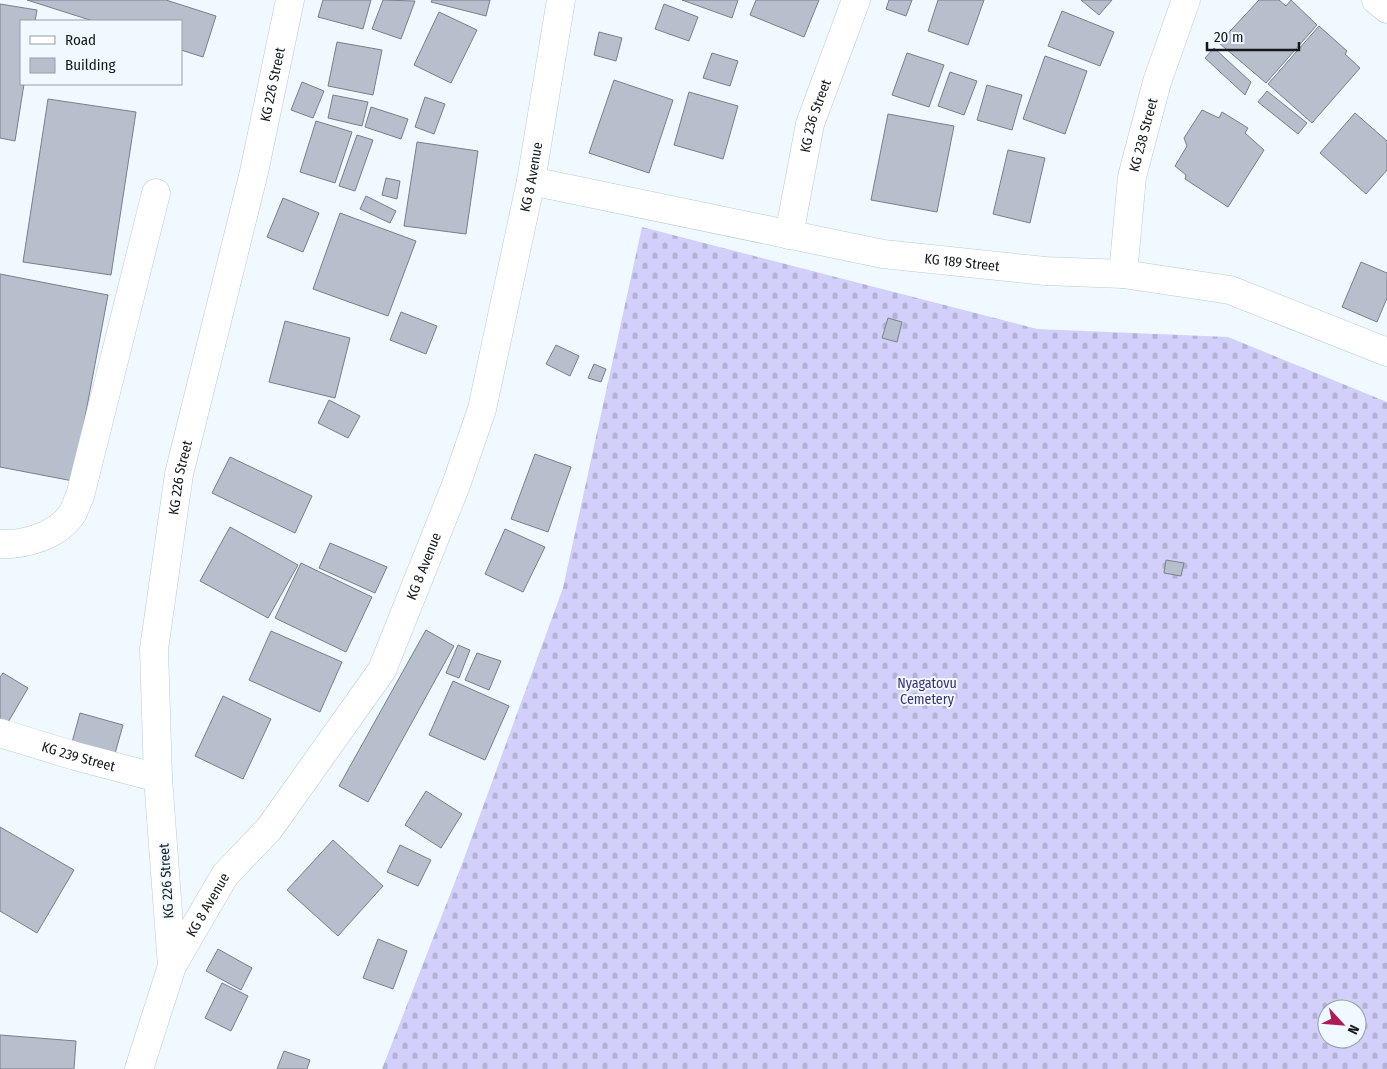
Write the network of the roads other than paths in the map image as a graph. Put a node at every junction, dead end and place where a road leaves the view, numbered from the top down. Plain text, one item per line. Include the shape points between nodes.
1 (290, 0) edge
2 (561, 0) edge
3 (856, 0) edge
4 (1186, 0) edge
5 (1376, 0) edge
6 (1387, 8) edge
7 (530, 181) junction
8 (156, 193) dead end
9 (789, 235) junction
10 (1123, 274) junction
11 (1387, 352) edge
12 (0, 544) edge
13 (0, 734) edge
14 (158, 778) junction
15 (172, 966) junction
16 (139, 1069) edge

1 - 14 street, KG 226 Street via 254,172 178,474 154,649
2 - 7 street, KG 8 Avenue
3 - 9 street, KG 236 Street via 810,124
4 - 10 street, KG 238 Street via 1156,82 1132,177
5 - 6 street
7 - 9 street, KG 189 Street
7 - 15 street, KG 8 Avenue via 482,409 456,485 382,670 269,829 225,875
8 - 12 street via 80,496 71,514 58,528 29,542
9 - 10 street, KG 189 Street via 893,255 1044,271
10 - 11 street, KG 189 Street via 1230,290
13 - 14 street, KG 239 Street
14 - 15 street, KG 226 Street
15 - 16 street, KG 8 Avenue

